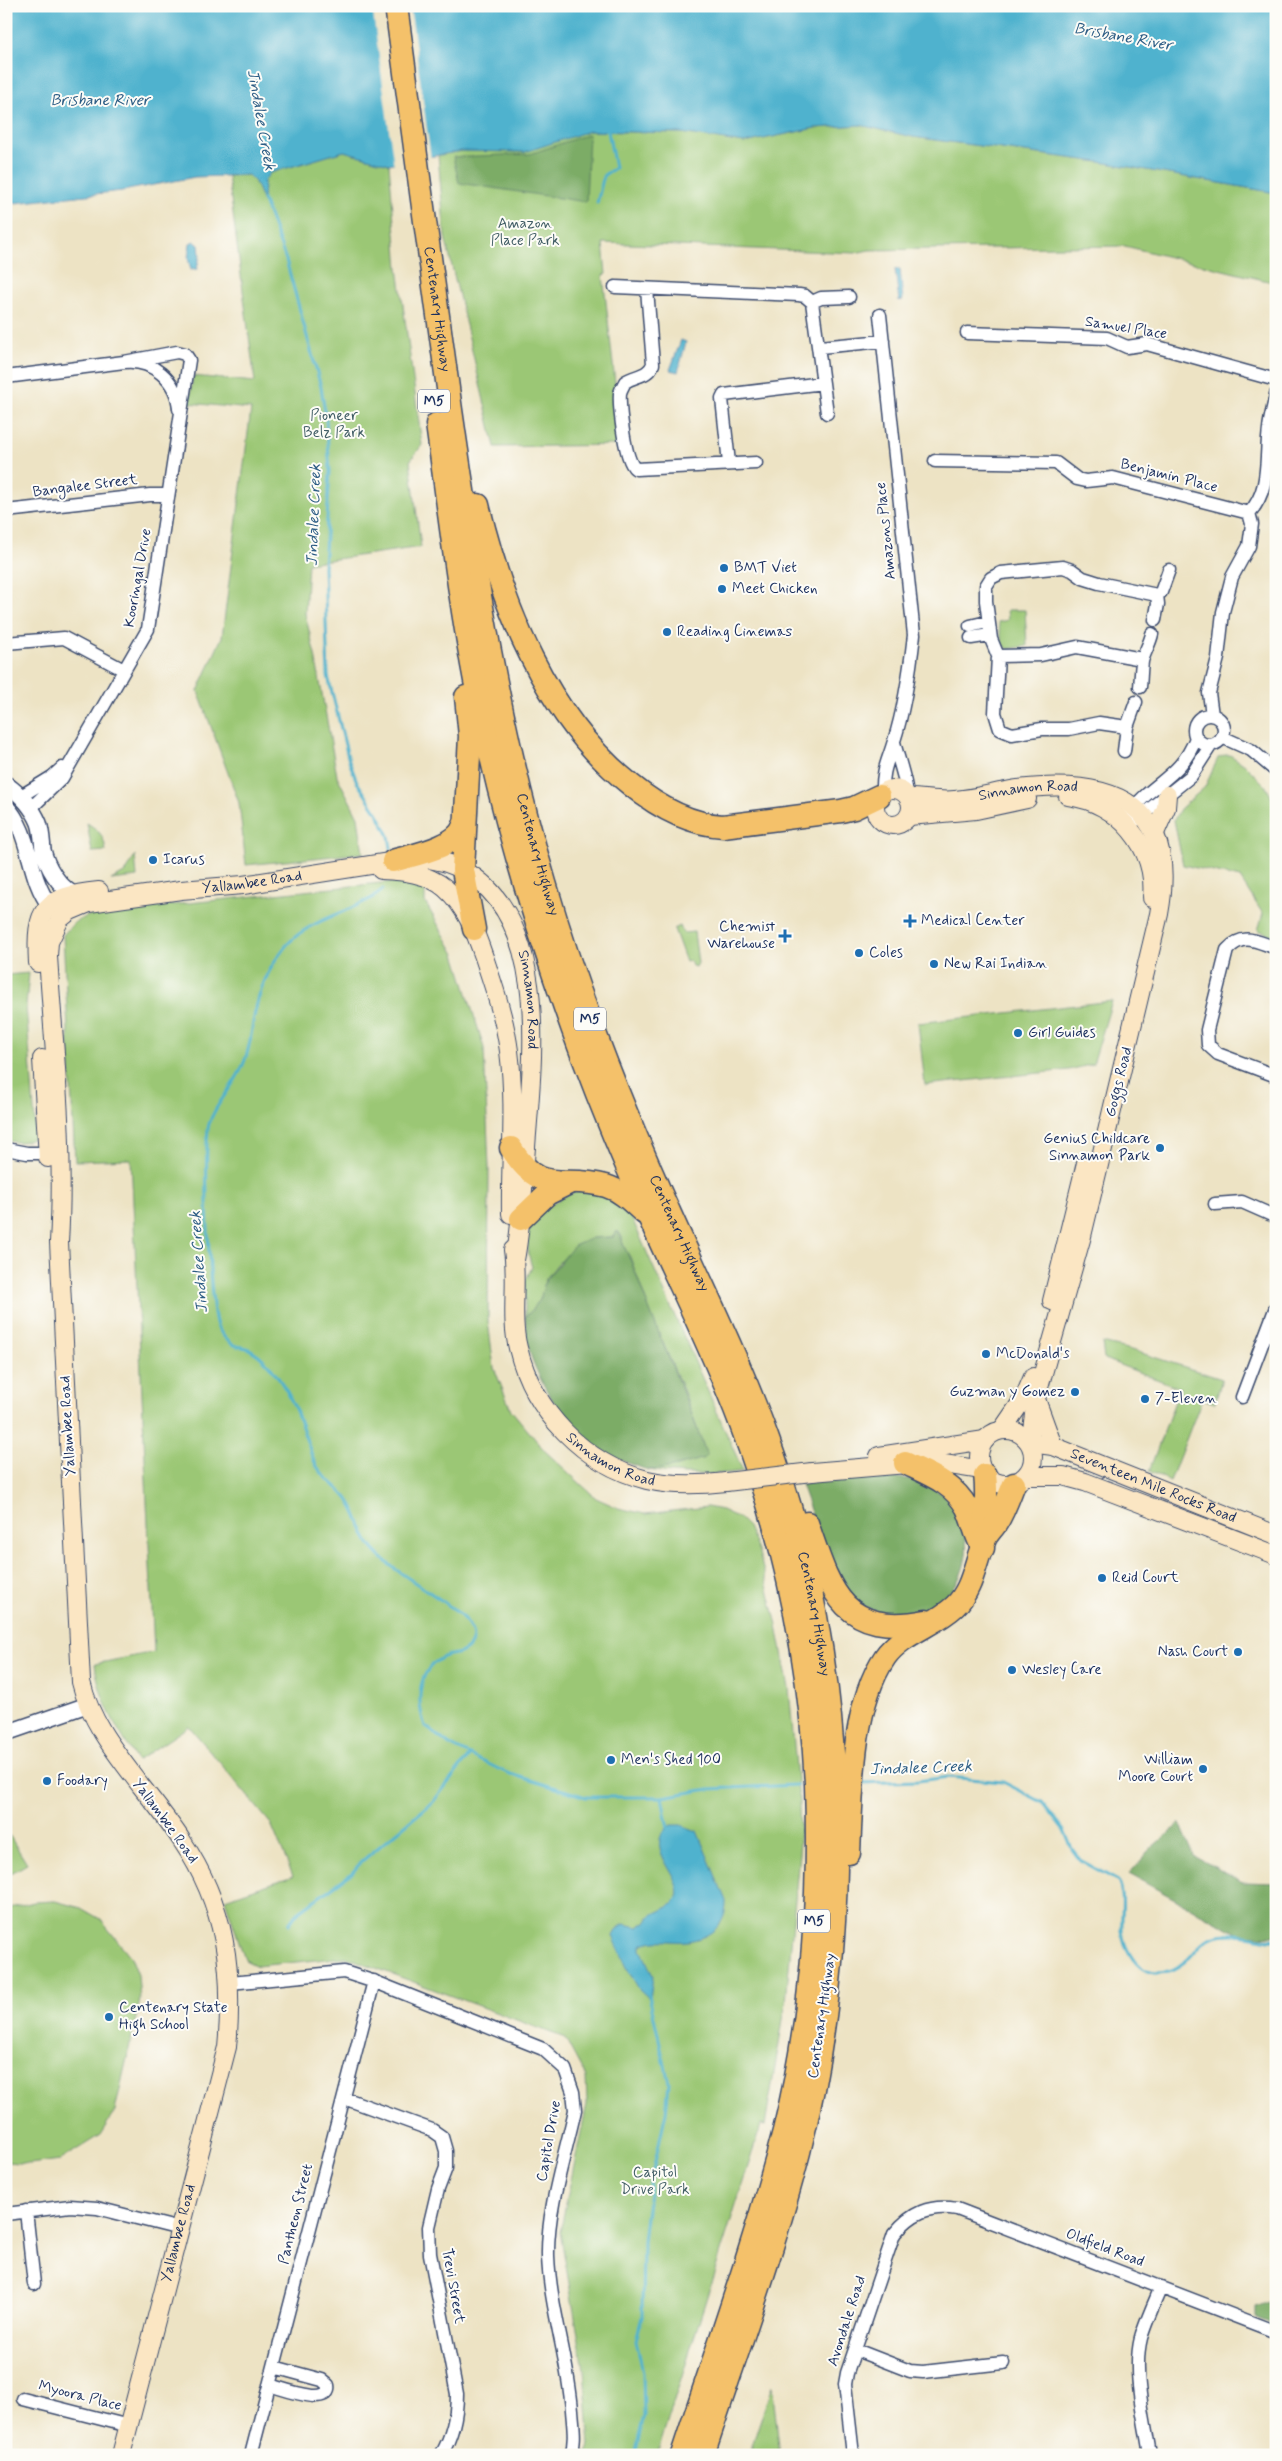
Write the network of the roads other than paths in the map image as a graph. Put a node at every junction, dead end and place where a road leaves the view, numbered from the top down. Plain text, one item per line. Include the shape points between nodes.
1 (382, 6) edge
2 (396, 6) edge
3 (419, 225) junction
4 (615, 287) dead end
5 (648, 289) junction
6 (849, 297) dead end
7 (812, 302) junction
8 (880, 316) dead end
9 (968, 333) dead end
10 (883, 341) junction
11 (820, 347) junction
12 (124, 362) junction
13 (6, 377) edge
14 (1276, 380) edge
15 (823, 383) junction
16 (1276, 394) edge
17 (180, 413) junction
18 (827, 413) dead end
19 (455, 436) junction
20 (936, 461) dead end
21 (729, 463) junction
22 (756, 463) dead end
23 (168, 495) junction
24 (6, 511) edge
25 (1249, 513) junction
26 (1168, 570) dead end
27 (458, 575) junction
28 (1157, 595) junction
29 (1155, 620) dead end
30 (987, 622) junction
31 (1152, 634) dead end
32 (990, 635) junction
33 (6, 643) edge
34 (998, 656) junction
35 (1142, 659) junction
36 (124, 670) junction
37 (1140, 687) dead end
38 (1136, 702) dead end
39 (1212, 715) junction
40 (1127, 727) junction
41 (1222, 737) junction
42 (1196, 738) junction
43 (894, 742) junction
44 (1211, 745) junction
45 (1124, 750) dead end
46 (1276, 771) edge
47 (55, 780) junction
48 (6, 784) edge
49 (881, 795) junction
50 (1167, 795) junction
51 (21, 796) junction
52 (909, 803) junction
53 (9, 808) edge
54 (31, 808) junction
55 (1138, 811) junction
56 (464, 824) junction
57 (1125, 824) junction
58 (1155, 833) junction
59 (393, 861) junction
60 (355, 869) junction
61 (463, 870) junction
62 (301, 874) joint
63 (63, 903) junction
64 (474, 929) junction
65 (1276, 948) edge
66 (1276, 1076) edge
67 (511, 1148) junction
68 (6, 1149) edge
69 (53, 1153) junction
70 (524, 1169) junction
71 (569, 1183) junction
72 (1215, 1204) dead end
73 (649, 1217) junction
74 (1276, 1217) edge
75 (521, 1219) junction
76 (515, 1260) junction
77 (1276, 1307) edge
78 (1242, 1397) dead end
79 (1036, 1398) junction
80 (1002, 1430) junction
81 (985, 1440) junction
82 (1028, 1441) junction
83 (769, 1442) junction
84 (1053, 1446) junction
85 (905, 1463) junction
86 (843, 1468) junction
87 (984, 1472) junction
88 (1020, 1480) junction
89 (1276, 1535) edge
90 (985, 1542) junction
91 (1276, 1555) edge
92 (937, 1619) junction
93 (86, 1705) junction
94 (6, 1733) edge
95 (831, 1959) junction
96 (374, 1981) junction
97 (230, 1983) junction
98 (344, 2098) junction
99 (26, 2211) junction
100 (920, 2211) joint
101 (6, 2214) edge
102 (180, 2229) junction
103 (34, 2284) dead end
104 (1161, 2287) junction
105 (1276, 2332) edge
106 (856, 2350) junction
107 (1003, 2363) dead end
108 (274, 2367) junction
109 (270, 2385) junction
110 (23, 2398) dead end
111 (129, 2426) junction
112 (122, 2455) edge
113 (251, 2455) edge
114 (442, 2455) edge
115 (571, 2455) edge
116 (682, 2455) edge
117 (703, 2455) edge
118 (853, 2455) edge
119 (1150, 2455) edge

1 - 3 highway, Centenary Highway / M5
2 - 3 highway, Centenary Highway / M5
3 - 19 highway, Centenary Highway / M5
3 - 27 highway, Centenary Highway / M5
4 - 5 street
5 - 7 street via 799,295
5 - 21 street via 652,364 647,372 625,382 620,394 630,465 636,469
6 - 7 street via 821,298
7 - 11 street
8 - 10 street, Amazons Place
9 - 14 street, Samuel Place via 1107,338 1127,347 1147,344
10 - 11 street
10 - 43 street, Amazons Place via 914,635
11 - 15 street
12 - 13 street, Kooringal Drive
12 - 17 street, Kooringal Drive via 143,363 163,375 176,392
12 - 17 street, Kooringal Drive via 175,353 187,355 187,379
15 - 18 street
15 - 21 street via 724,395
16 - 25 street via 1263,492
17 - 23 street, Kooringal Drive
19 - 49 highway via 466,452 496,572 532,655 561,708 578,731 625,780 672,812 701,823 723,826 841,812
19 - 83 highway, Centenary Highway / M5 via 476,574 508,741 560,932 623,1105
20 - 25 street, Benjamin Place via 1056,463 1077,479 1113,478
21 - 22 street
23 - 24 street, Bangalee Street
23 - 36 street, Kooringal Drive via 148,629
25 - 39 street via 1252,524 1249,546 1232,577 1223,612 1218,658 1209,693
26 - 28 street via 1165,584
27 - 56 highway via 453,602 470,736
27 - 73 highway, Centenary Highway / M5 via 491,754 537,925 584,1060
28 - 29 street
28 - 30 street via 1099,583 1063,567 1001,573 991,578 986,586
30 - 32 street
30 - 32 street via 970,632
31 - 35 street
32 - 34 street
33 - 36 street via 64,638
34 - 35 street via 1041,655 1077,647
34 - 40 street via 995,713 1000,729 1006,733 1069,729 1099,723
35 - 37 street
36 - 47 street, Kooringal Drive
38 - 40 street
39 - 41 street via 1222,723
39 - 42 street via 1197,720 1193,731
40 - 45 street
41 - 44 street
41 - 46 street via 1251,750
42 - 44 street
42 - 55 street via 1177,771 1144,797
43 - 49 street, Amazons Place via 885,761
43 - 52 street, Amazons Place
44 - 50 street via 1191,776
47 - 51 street
47 - 54 street, Kooringal Drive
48 - 51 street
49 - 52 main road via 898,790
49 - 52 main road via 876,812 882,821 897,825
50 - 55 street
50 - 58 main road via 1166,808
51 - 53 street
51 - 54 street
52 - 55 main road, Sinnamon Road via 952,800 1017,789 1074,788 1105,791
52 - 57 main road, Sinnamon Road via 969,811 1058,795 1093,802
53 - 54 street
53 - 63 street via 21,829 31,865
54 - 63 street via 41,830 44,850 59,883
55 - 57 street
55 - 58 main road, Goggs Road
56 - 59 highway via 459,835 448,843
56 - 61 highway
57 - 80 main road, Goggs Road via 1143,848 1150,868 1153,886 1150,908 1035,1370 1024,1398
58 - 79 main road, Goggs Road via 1162,849 1164,870 1160,914 1082,1236
59 - 60 main road, Sinnamon Road
59 - 61 main road, Sinnamon Road via 428,858
60 - 62 main road, Sinnamon Road
60 - 64 main road, Sinnamon Road via 404,872 435,881 456,900
61 - 64 highway
61 - 70 main road, Sinnamon Road via 490,890 508,914 528,980 533,1059
62 - 63 main road, Yallambee Road via 186,886 89,903
63 - 69 main road, Yallambee Road via 48,942
64 - 67 main road, Sinnamon Road via 500,1004 507,1038 512,1084
65 - 66 street via 1243,938 1234,941 1227,950 1207,1030 1208,1044 1218,1054
67 - 70 highway
67 - 76 main road, Sinnamon Road via 511,1230
68 - 69 street via 27,1154
69 - 93 main road, Yallambee Road via 79,1668
70 - 71 highway via 546,1180
70 - 75 main road, Sinnamon Road
71 - 73 highway via 616,1190
71 - 75 highway via 547,1194
72 - 74 street via 1242,1202
73 - 116 highway, Centenary Highway / M5 via 724,1382 767,1501 797,1625 816,1780 817,1856 812,1966 795,2079 772,2175
75 - 76 main road, Sinnamon Road
76 - 86 main road, Sinnamon Road, bridge via 514,1317 522,1364 540,1401 566,1434 611,1467 641,1478 682,1485
77 - 78 street
79 - 82 main road, Goggs Road
79 - 84 main road
80 - 81 main road
80 - 82 main road via 1020,1433
81 - 86 main road, Sinnamon Road via 897,1452
81 - 87 main road via 979,1455
82 - 84 main road, Seventeen Mile Rocks Road
82 - 88 main road via 1034,1460
83 - 92 highway via 785,1459 827,1579 840,1601 867,1620 885,1625
83 - 95 highway, Centenary Highway / M5 via 801,1551 817,1628 834,1750 836,1875
84 - 89 main road, Seventeen Mile Rocks Road
85 - 86 main road, Sinnamon Road
85 - 87 main road, Sinnamon Road via 942,1462
85 - 90 highway via 933,1475 956,1493 966,1506 976,1537
87 - 88 main road via 998,1484
87 - 90 highway via 987,1498
88 - 90 highway
88 - 91 main road, Seventeen Mile Rocks Road via 1063,1476 1085,1482
90 - 92 highway via 964,1595
92 - 95 highway via 905,1638 886,1656 866,1703 855,1752 842,1949
93 - 94 street
93 - 97 main road, Yallambee Road via 104,1737 182,1840 198,1867 220,1920 228,1952
95 - 117 highway, Centenary Highway / M5 via 825,2018 798,2154
96 - 97 street, Capitol Drive via 344,1972
96 - 98 street, Pantheon Street
96 - 115 street, Capitol Drive via 543,2048 555,2058 569,2079 574,2110 548,2230 548,2255 549,2276 569,2375 575,2444
97 - 102 main road, Yallambee Road via 227,2048
98 - 108 street, Pantheon Street
98 - 114 street, Trevi Street via 432,2130 442,2137 446,2151 446,2168 429,2227 430,2254 457,2394 454,2427
99 - 101 street
99 - 102 street via 70,2206 97,2208
99 - 103 street
100 - 104 street, Oldfield Road via 942,2206 957,2209
100 - 106 street, Avondale Road via 894,2234
102 - 111 main road, Yallambee Road
104 - 105 street, Oldfield Road
104 - 119 street via 1139,2352 1138,2370
106 - 107 street via 910,2371
106 - 118 street, Avondale Road via 845,2384
108 - 109 street, Pantheon Street
108 - 109 street via 322,2380 328,2385 328,2391 317,2397
109 - 113 street, Pantheon Street
110 - 111 street, Myoora Place
111 - 112 main road, Yallambee Road

